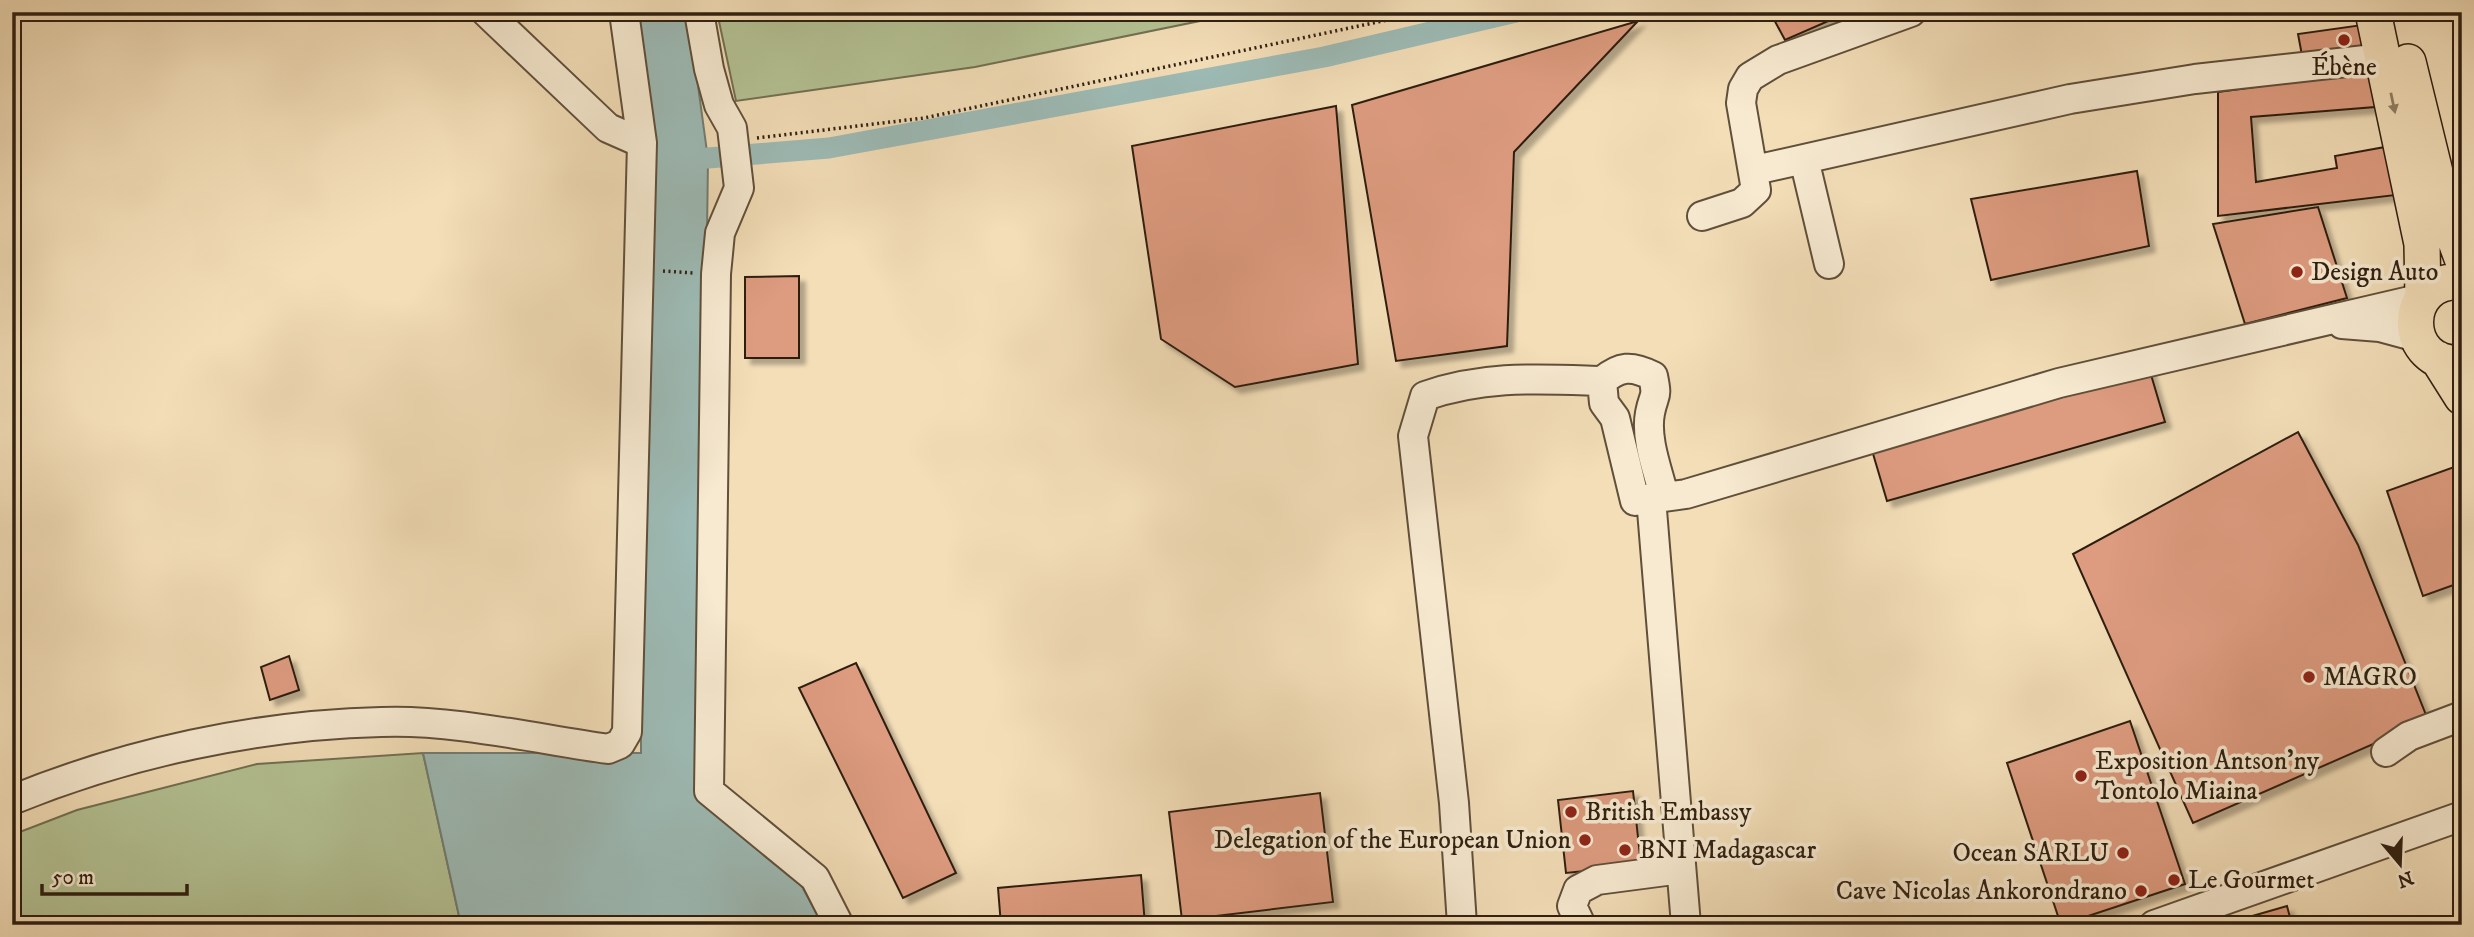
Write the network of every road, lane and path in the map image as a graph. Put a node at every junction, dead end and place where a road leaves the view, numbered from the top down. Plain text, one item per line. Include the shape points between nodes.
1 (486, 12) edge
2 (624, 12) edge
3 (699, 12) edge
4 (1425, 12) edge
5 (1911, 12) edge
6 (2373, 12) edge
7 (2398, 12) edge
8 (2383, 58) junction
9 (642, 143) junction
10 (735, 144) junction
11 (1804, 159) junction
12 (1755, 170) junction
13 (1702, 216) dead end
14 (2462, 258) edge
15 (1829, 264) dead end
16 (658, 270) dead end
17 (696, 273) dead end
18 (2462, 282) edge
19 (2423, 298) junction
20 (2318, 323) junction
21 (2439, 353) edge
22 (1602, 381) junction
23 (2462, 397) edge
24 (1658, 497) junction
25 (2462, 716) edge
26 (2386, 751) dead end
27 (12, 800) edge
28 (2462, 800) edge
29 (2450, 821) edge
30 (1681, 869) junction
31 (839, 925) edge
32 (1462, 925) edge
33 (1581, 925) edge
34 (1686, 925) edge
35 (2154, 925) edge

1 - 9 street via 608,128
2 - 9 street
3 - 10 street via 709,69
4 - 10 path via 924,118
5 - 12 street via 1778,60 1750,77 1741,103
6 - 8 main road
7 - 14 main road via 2444,209
8 - 11 street via 2195,79 2070,100
8 -> 19 main road via 2422,244
9 - 27 street via 629,678 627,732 620,744 608,749 383,721 264,731 157,754
10 - 31 street via 739,188 720,233 716,274 709,791 815,878
11 - 12 street
11 - 15 street
12 - 13 street via 1752,197
16 - 17 path
18 - 19 main road via 2443,284
19 - 20 street
19 - 21 main road via 2416,314
20 - 21 street via 2380,327
20 - 24 street via 2059,383 1686,494
21 - 23 main road
22 - 24 street via 1604,403 1615,418 1635,501
22 - 24 street via 1618,368 1636,368 1653,376 1657,396 1650,413
22 - 32 street via 1518,378 1460,384 1424,396 1413,436 1454,803
24 - 30 street
25 - 26 street via 2409,736
28 - 29 street
29 - 35 street
30 - 33 street via 1597,880 1578,890 1572,906
30 - 34 street

